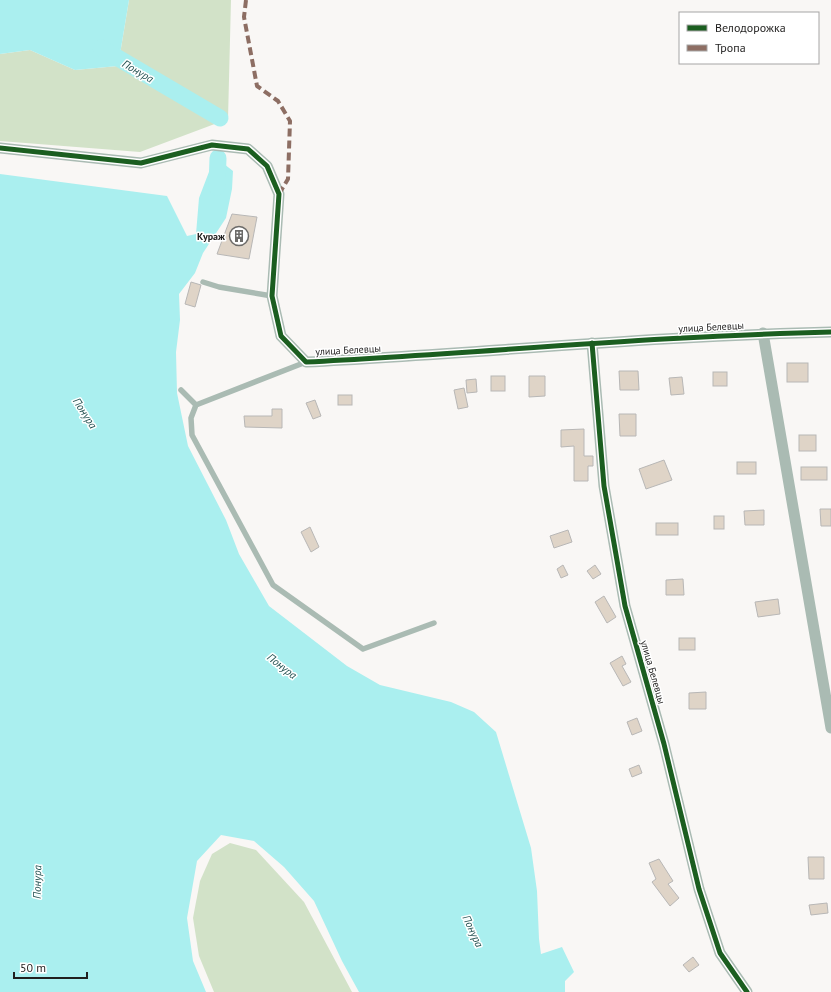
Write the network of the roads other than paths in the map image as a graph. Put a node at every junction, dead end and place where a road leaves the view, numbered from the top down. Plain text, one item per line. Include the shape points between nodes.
1 (0, 148) edge
2 (203, 282) dead end
3 (272, 296) junction
4 (831, 332) edge
5 (763, 333) junction
6 (592, 343) junction
7 (306, 362) junction
8 (181, 390) dead end
9 (196, 405) junction
10 (434, 623) dead end
11 (831, 728) edge
12 (747, 992) edge

1 - 3 street, улица Белевцы via 141,163 212,145 248,149 267,166 279,194
2 - 3 lane
3 - 7 street, улица Белевцы via 281,336
4 - 5 street, улица Белевцы
5 - 6 street, улица Белевцы
5 - 11 street
6 - 7 street, улица Белевцы
6 - 12 street, улица Белевцы via 604,486 625,606 664,744 699,890 720,953
7 - 9 lane
8 - 9 lane
9 - 10 lane via 191,418 192,435 273,585 363,649

